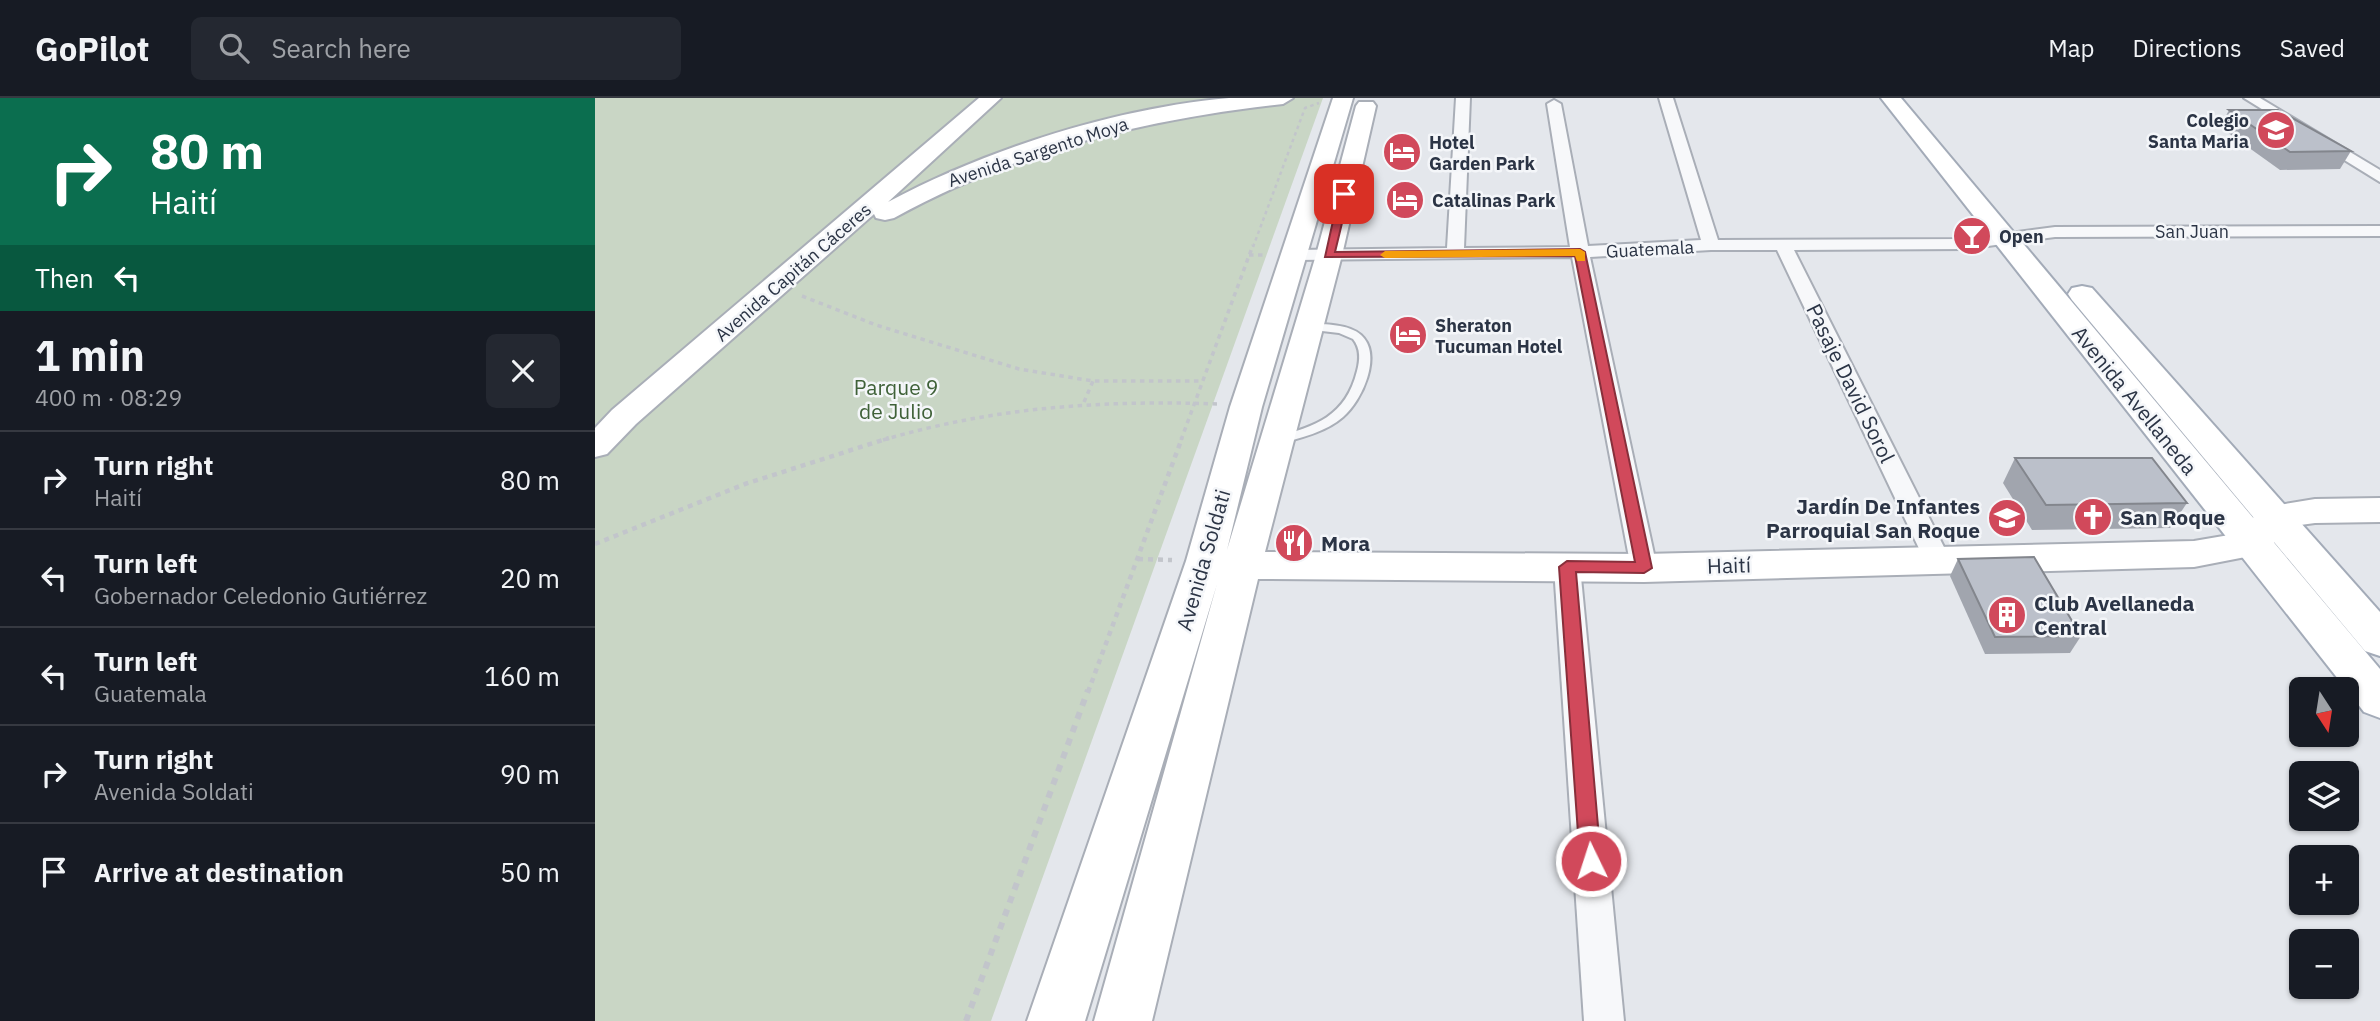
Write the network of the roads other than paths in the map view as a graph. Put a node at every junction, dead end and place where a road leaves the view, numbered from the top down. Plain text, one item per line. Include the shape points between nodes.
1 (991, 98) edge
2 (1283, 98) edge
3 (1368, 98) edge
4 (1462, 98) edge
5 (1666, 98) edge
6 (1891, 98) edge
7 (1914, 98) edge
8 (2251, 98) edge
9 (1335, 99) edge
10 (1554, 104) dead end
11 (2380, 177) edge
12 (2380, 231) edge
13 (2018, 237) junction
14 (1711, 245) junction
15 (1783, 245) junction
16 (1580, 252) junction
17 (1455, 254) junction
18 (1312, 255) junction
19 (811, 257) junction
20 (1309, 327) junction
21 (1277, 441) junction
22 (595, 447) edge
23 (2380, 510) edge
24 (2263, 530) junction
25 (1937, 558) junction
26 (1224, 563) junction
27 (1567, 567) junction
28 (1644, 568) junction
29 (2380, 640) edge
30 (2380, 700) edge
31 (1056, 1021) edge
32 (1123, 1021) edge
33 (1604, 1021) edge

1 - 19 main road, Avenida Capitán Cáceres
2 - 19 main road, Avenida Sargento Moya via 1148,117 983,165 912,196
3 - 18 main road, Avenida Soldati
4 - 17 street
5 - 14 street
6 - 13 main road, Avenida Avellaneda
7 - 13 main road, Avenida Avellaneda
8 - 11 street
9 - 18 main road, Avenida Soldati
10 - 16 street
12 - 13 street, San Juan via 2055,232
13 - 15 street, Guatemala via 1966,244
13 - 24 main road, Avenida Avellaneda
14 - 15 street, Guatemala
14 - 16 street, Guatemala
15 - 25 street, Pasaje David Sorol
16 - 17 street, Guatemala
16 - 28 street
17 - 18 street, Guatemala
18 - 20 main road, Avenida Soldati
18 - 26 main road, Avenida Soldati via 1246,407
19 - 22 main road, Avenida Capitán Cáceres
20 - 21 main road, Avenida Soldati
20 - 21 lane via 1344,331 1364,345 1360,379 1353,399 1339,414 1302,434
21 - 26 main road, Avenida Soldati
23 - 24 main road, Haití via 2315,511
24 - 25 main road, Haití via 2194,554
24 - 29 main road, Avenida Avellaneda
24 - 30 main road, Avenida Avellaneda
25 - 28 main road, Haití
26 - 27 main road, Haití
26 - 31 main road, Avenida Soldati
26 - 32 main road, Avenida Soldati
27 - 28 main road, Haití
27 - 33 street

